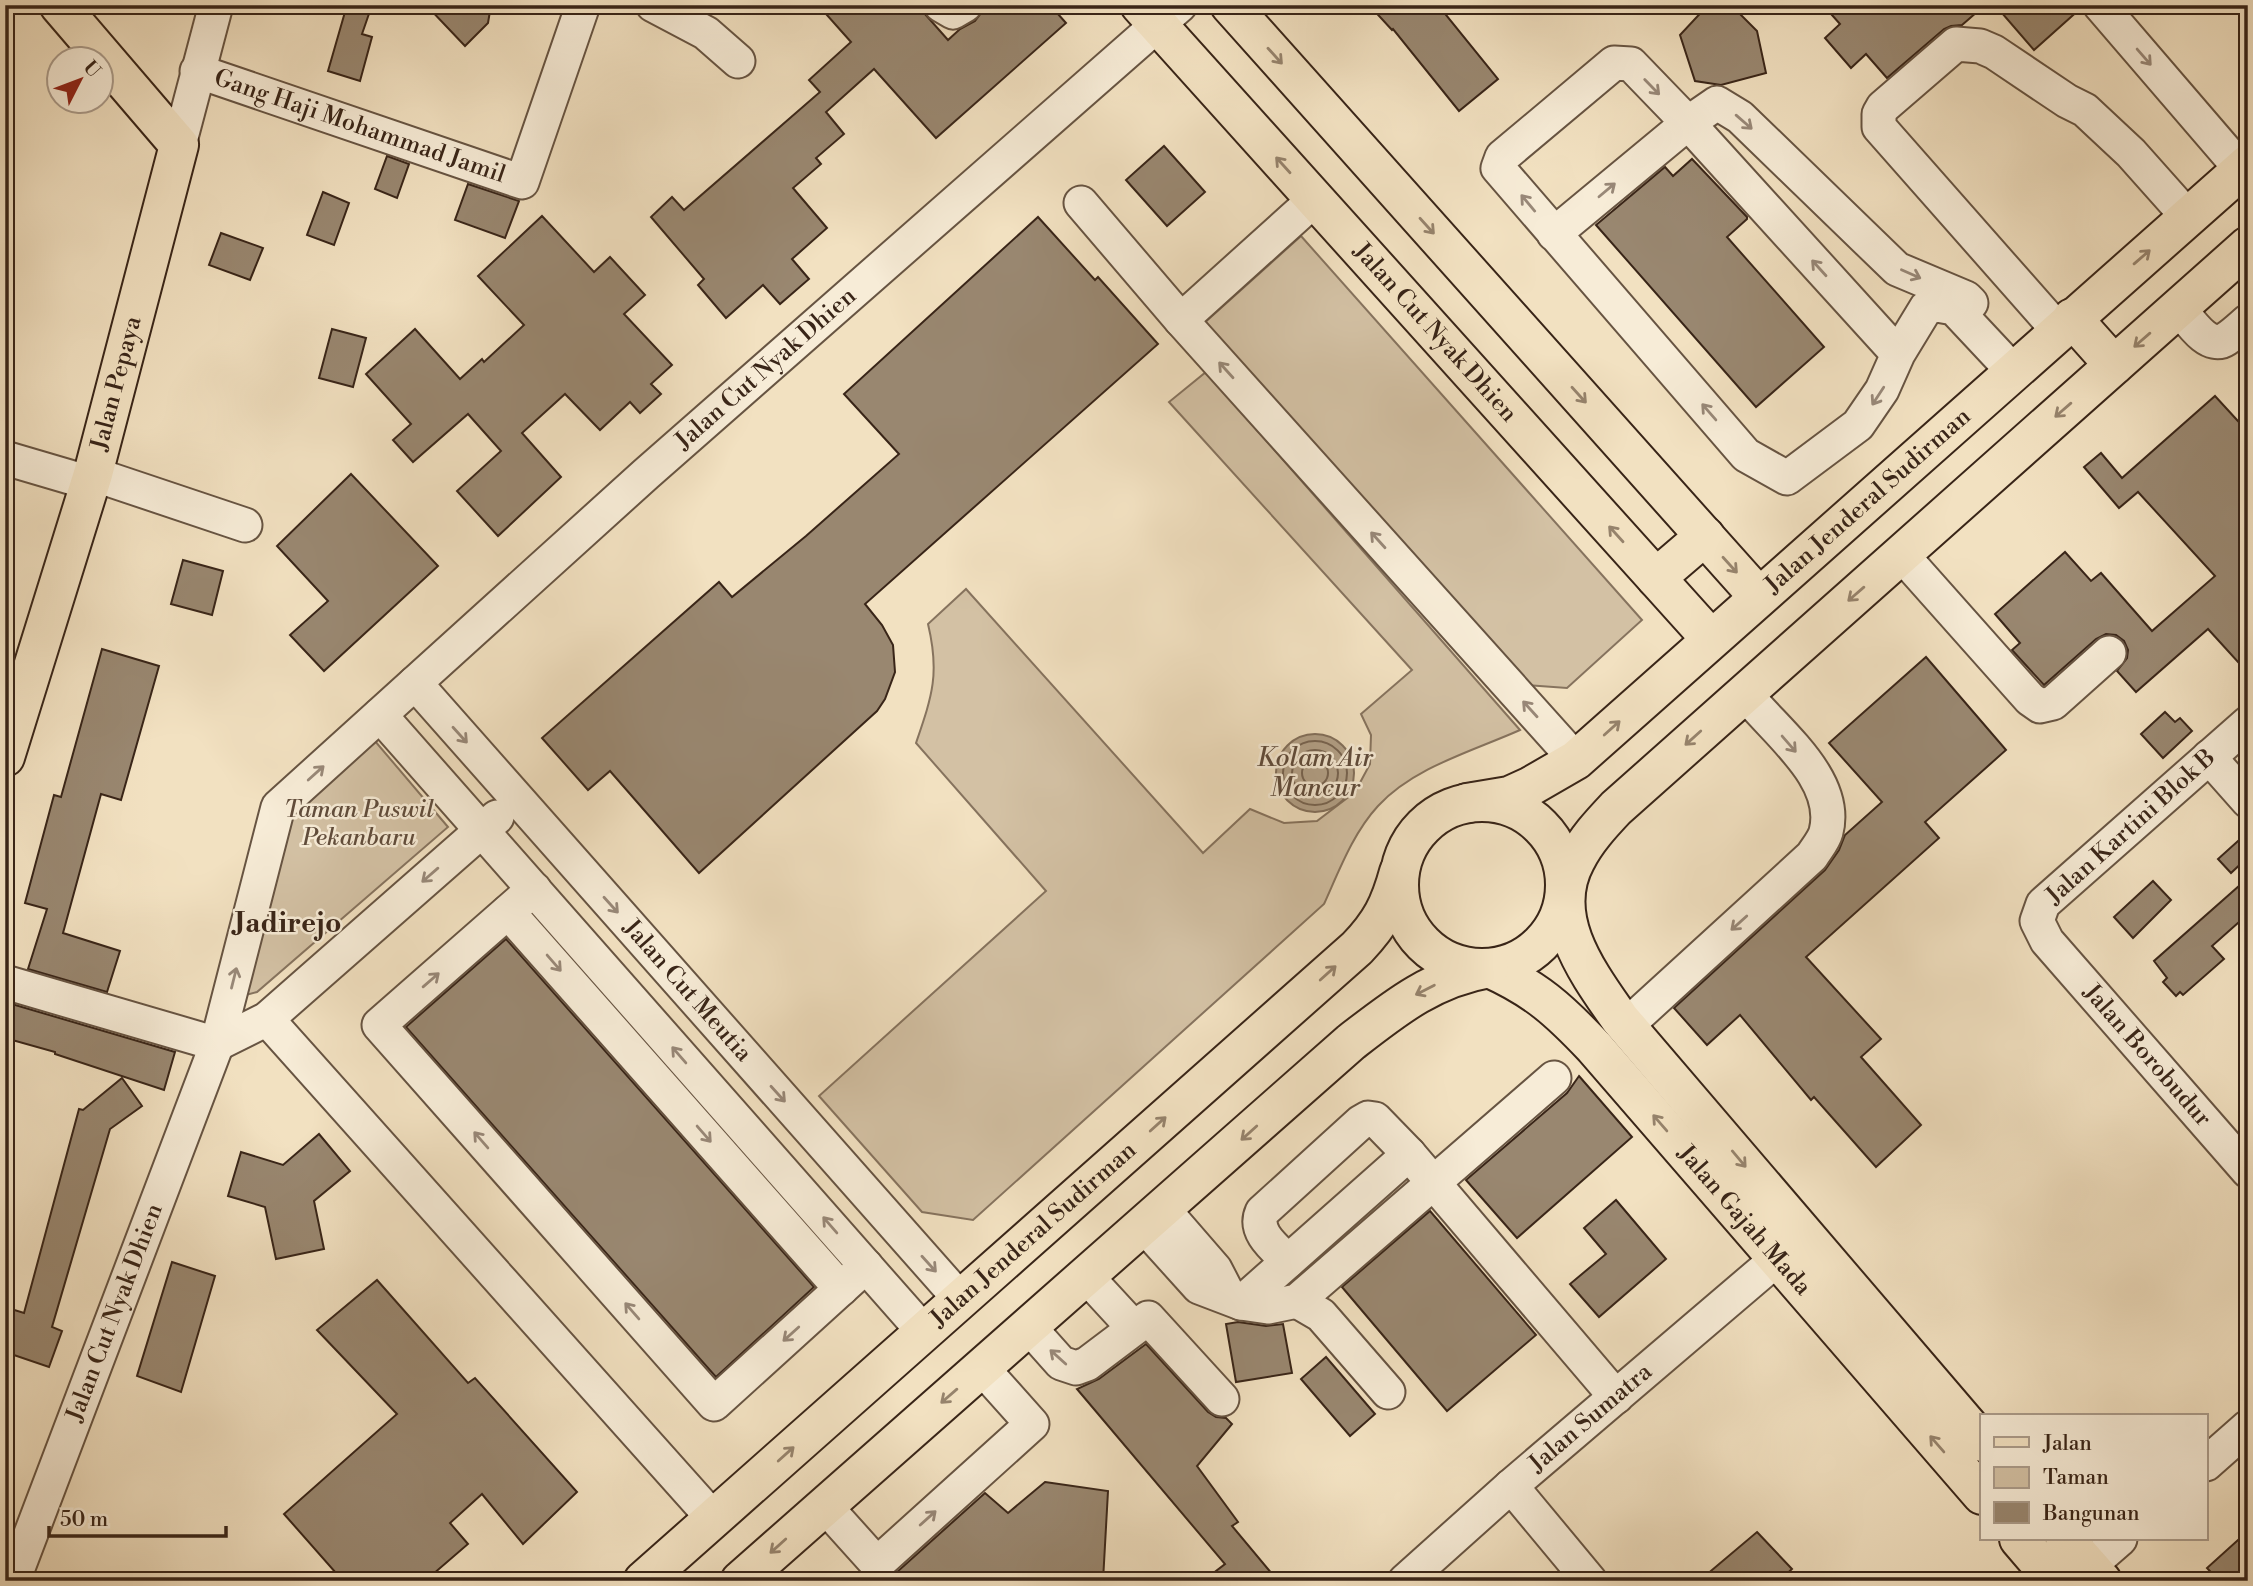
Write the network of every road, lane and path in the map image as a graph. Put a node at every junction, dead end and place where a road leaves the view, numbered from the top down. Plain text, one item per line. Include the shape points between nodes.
1 (59, 5) edge
2 (216, 5) edge
3 (583, 5) edge
4 (653, 5) edge
5 (942, 5) edge
6 (965, 5) edge
7 (1230, 5) edge
8 (2100, 5) edge
9 (1159, 12) edge
10 (738, 61) dead end
11 (197, 71) junction
12 (1688, 123) junction
13 (179, 145) junction
14 (2244, 167) edge
15 (1314, 200) junction
16 (1081, 203) dead end
17 (2182, 222) junction
18 (1554, 234) junction
19 (2248, 246) edge
20 (2179, 308) junction
21 (1181, 320) junction
22 (2248, 321) edge
23 (2065, 324) junction
24 (1898, 355) junction
25 (2020, 365) junction
26 (2114, 365) junction
27 (5, 458) edge
28 (91, 479) junction
29 (245, 525) dead end
30 (1705, 536) junction
31 (1901, 554) junction
32 (1656, 578) junction
33 (1758, 596) junction
34 (1711, 639) junction
35 (2109, 653) dead end
36 (415, 684) junction
37 (1744, 692) junction
38 (380, 715) junction
39 (2248, 723) edge
40 (5, 757) edge
41 (2209, 757) junction
42 (1576, 760) junction
43 (517, 799) junction
44 (2248, 801) edge
45 (1468, 803) junction
46 (482, 830) junction
47 (1399, 872) junction
48 (534, 889) junction
49 (1565, 894) junction
50 (508, 912) junction
51 (2048, 941) joint
52 (1489, 968) junction
53 (5, 982) edge
54 (267, 1019) junction
55 (1626, 1026) junction
56 (218, 1044) junction
57 (1554, 1078) dead end
58 (1409, 1154) junction
59 (2248, 1171) edge
60 (1434, 1185) junction
61 (1153, 1218) junction
62 (1777, 1259) junction
63 (1288, 1261) junction
64 (866, 1266) junction
65 (1086, 1276) junction
66 (841, 1289) junction
67 (960, 1299) junction
68 (1235, 1301) junction
69 (1297, 1301) junction
70 (1028, 1326) junction
71 (1133, 1327) junction
72 (923, 1332) junction
73 (1875, 1345) junction
74 (981, 1367) junction
75 (1388, 1392) dead end
76 (1616, 1397) junction
77 (1222, 1399) dead end
78 (2248, 1427) edge
79 (1980, 1440) edge
80 (2208, 1462) edge
81 (1511, 1486) junction
82 (1980, 1492) edge
83 (824, 1505) junction
84 (713, 1518) junction
85 (2021, 1540) edge
86 (2119, 1540) edge
87 (2077, 1569) edge
88 (13, 1581) edge
89 (643, 1581) edge
90 (740, 1581) edge
91 (1405, 1581) edge
92 (1590, 1581) edge

1 - 13 main road
2 - 11 street, Jalan Pepaya
3 - 11 street, Gang Haji Mohammad Jamil via 522,182
4 - 10 street via 706,33
5 - 6 street via 953,12
7 -> 30 main road
8 -> 14 street
15 -> 9 main road, Jalan Cut Nyak Dhien
9 - 36 street, Jalan Cut Nyak Dhien
11 - 13 street, Jalan Pepaya
18 -> 12 street
18 -> 12 street via 1498,167 1519,141 1614,63 1630,64
24 -> 12 street
12 -> 25 street via 1717,103 1740,117 1898,268 1966,299 1992,320
13 - 28 main road, Jalan Pepaya
14 - 17 main road, Jalan Jenderal Sudirman
15 - 21 street
32 -> 15 main road, Jalan Cut Nyak Dhien
16 - 21 street
23 -> 17 main road, Jalan Jenderal Sudirman
17 - 23 street via 2067,101 1980,46 1956,44 1883,107 1879,127
24 -> 18 street via 1882,390 1857,425 1787,478 1746,455
19 - 20 main road
20 - 22 street via 2214,342 2224,341
20 -> 26 main road
42 -> 21 street
23 - 25 main road, Jalan Jenderal Sudirman
23 - 26 main road
24 - 25 street via 1926,309 1947,305
25 - 33 main road, Jalan Jenderal Sudirman
26 -> 31 main road
27 - 28 street
28 - 29 street
28 - 40 main road, Jalan Pepaya
30 - 32 main road
30 -> 33 main road
31 - 35 street via 2040,706 2053,703
31 -> 37 main road
32 - 34 main road, Jalan Cut Nyak Dhien
33 - 34 main road, Jalan Jenderal Sudirman
42 -> 34 main road, Jalan Jenderal Sudirman
36 - 38 street, Jalan Cut Nyak Dhien
36 -> 43 street, Jalan Cut Meutia
37 -> 49 main road via 1595,831 1575,861
37 -> 55 street via 1812,770 1825,792 1825,834 1812,856
38 - 46 street, Jalan Cut Meutia
56 -> 38 street, Jalan Cut Nyak Dhien via 278,807
39 - 41 street, Jalan Kartini Blok B
41 - 44 street
41 - 51 street, Jalan Kartini Blok B via 2043,904 2037,920
42 - 45 main road, Jalan Jenderal Sudirman via 1509,796
43 - 46 street
43 -> 67 street, Jalan Cut Meutia
45 - 47 main road via 1447,809 1416,834
45 - 49 main road via 1488,802 1530,817 1558,851
46 - 48 street, Jalan Cut Meutia
46 -> 54 street
47 - 52 main road via 1406,919 1421,942 1443,959 1469,968
67 -> 47 main road, Jalan Jenderal Sudirman via 1357,948 1384,916
48 - 50 street
64 -> 48 street, Jalan Cut Meutia
49 - 52 main road via 1552,931 1540,945 1504,966
49 - 55 main road, Jalan Gajah Mada via 1566,919 1577,950
50 -> 66 street
66 -> 50 street via 714,1404 379,1025
51 - 59 street, Jalan Borobudur
52 -> 61 main road via 1450,978 1398,1006 1351,1042
62 -> 52 main road, Jalan Gajah Mada via 1594,1046 1559,1011 1520,982
53 - 56 street
54 - 56 street
54 - 84 street
55 -> 73 main road, Jalan Gajah Mada
56 - 88 street, Jalan Cut Nyak Dhien
57 - 60 street
58 - 60 street
58 - 63 street
58 - 63 street via 1375,1119 1361,1122 1262,1212 1261,1232
60 - 69 street
60 - 76 street
61 - 65 main road
61 - 68 street via 1215,1269
62 - 73 main road, Jalan Gajah Mada
62 - 76 street, Jalan Sumatra
63 - 68 street
64 - 66 street
64 - 72 street, Jalan Cut Meutia
65 - 70 main road
65 - 71 street
67 - 72 main road, Jalan Jenderal Sudirman
68 - 69 street via 1268,1307
69 - 75 street via 1321,1315
71 -> 70 street via 1076,1368 1061,1363
70 - 74 main road
71 - 77 street via 1152,1320
84 -> 72 main road, Jalan Jenderal Sudirman
73 - 79 main road, Jalan Gajah Mada
82 -> 73 main road, Jalan Gajah Mada
74 -> 83 main road
83 -> 74 street via 877,1564 1032,1424
76 - 81 street, Jalan Sumatra
78 - 80 street
81 - 91 street, Jalan Sumatra
81 - 92 street
83 -> 90 main road
84 - 89 main road, Jalan Jenderal Sudirman
85 - 87 main road
86 - 87 street

